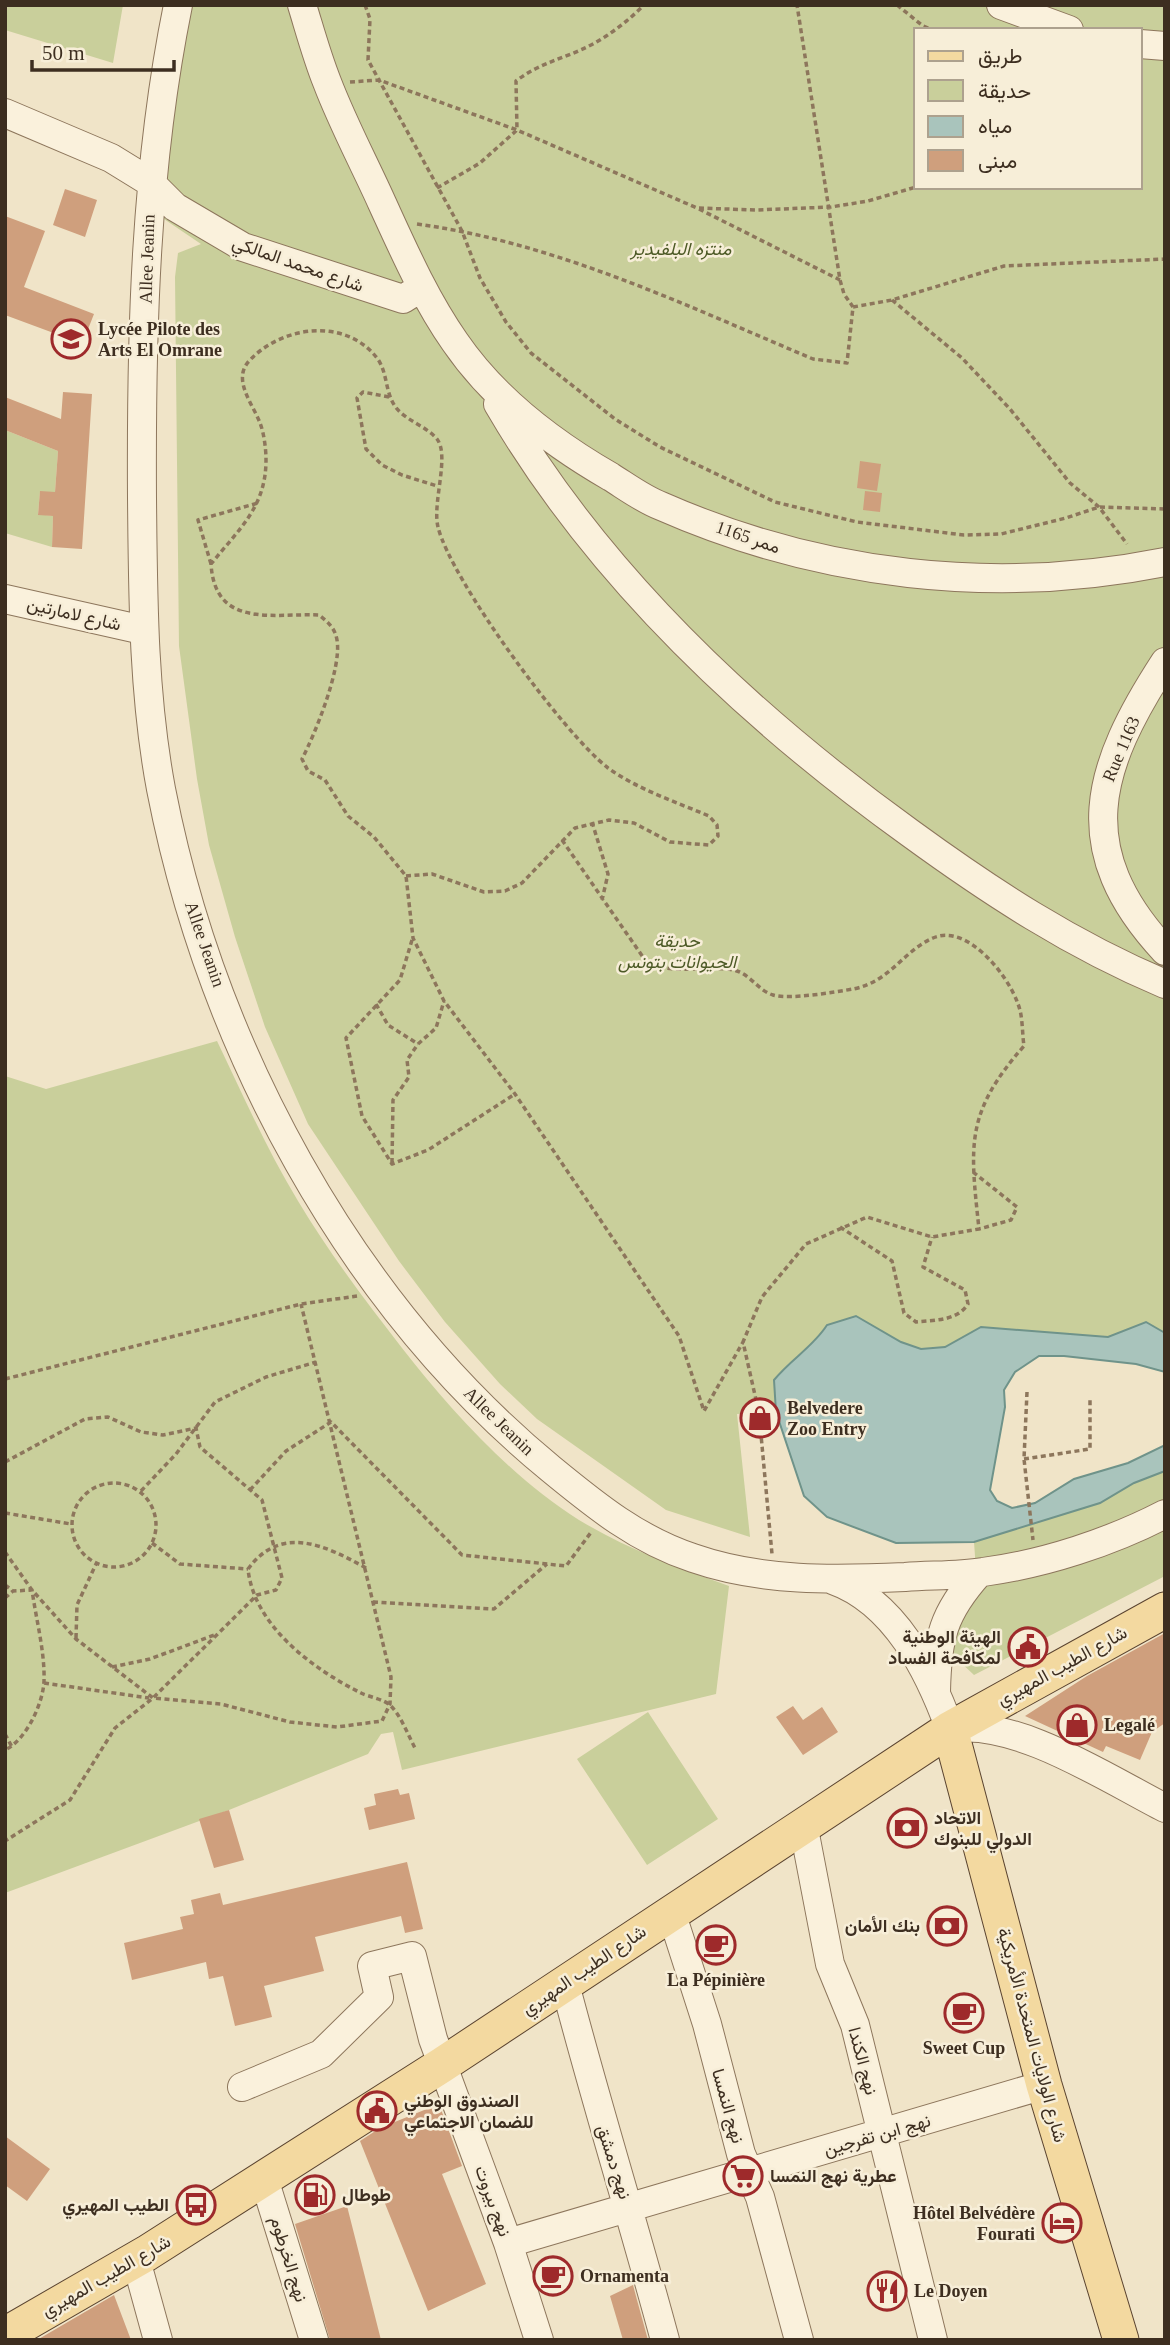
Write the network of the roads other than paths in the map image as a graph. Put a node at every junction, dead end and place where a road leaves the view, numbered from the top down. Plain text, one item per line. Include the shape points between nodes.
1 (178, 5) edge
2 (302, 5) edge
3 (1001, 5) edge
4 (1064, 28) edge
5 (1142, 44) edge
6 (1165, 47) edge
7 (5, 113) edge
8 (156, 142) junction
9 (111, 158) junction
10 (150, 181) junction
11 (422, 287) junction
12 (479, 371) junction
13 (1165, 562) edge
14 (5, 598) edge
15 (143, 630) junction
16 (1165, 662) edge
17 (1165, 951) edge
18 (1165, 984) edge
19 (1165, 1514) edge
20 (979, 1573) junction
21 (833, 1580) junction
22 (1165, 1610) edge
23 (936, 1692) junction
24 (950, 1729) junction
25 (1165, 1808) edge
26 (803, 1824) junction
27 (671, 1912) junction
28 (565, 1983) junction
29 (442, 2065) junction
30 (1044, 2085) junction
31 (242, 2087) dead end
32 (882, 2134) junction
33 (750, 2171) junction
34 (264, 2179) junction
35 (629, 2208) junction
36 (508, 2243) junction
37 (136, 2260) junction
38 (23, 2332) edge
39 (158, 2340) edge
40 (314, 2340) edge
41 (539, 2340) edge
42 (666, 2340) edge
43 (799, 2340) edge
44 (933, 2340) edge
45 (1121, 2340) edge

1 - 8 street, Allee Jeanin
2 - 11 street, ممر 1165 via 327,83
3 - 4 street
5 - 6 street
7 - 9 street, شارع محمد المالكي
8 - 9 street
8 - 10 street, Allee Jeanin
9 - 10 street, شارع محمد المالكي
10 - 11 street, شارع محمد المالكي via 175,208 243,247 403,299
10 - 15 street, Allee Jeanin via 142,442
11 - 12 street, ممر 1165 via 455,343
12 - 13 street, ممر 1165 via 537,428 659,506 816,559 870,570 967,579 1053,577
12 - 18 street via 526,451 615,567 745,702 853,792 984,887 1073,941
14 - 15 street, شارع لامارتين
15 - 21 street, Allee Jeanin via 160,782 196,924 237,1035 284,1135 381,1292 415,1335 513,1438 605,1514 692,1558 774,1576
16 - 17 street, Rue 1163 via 1126,729 1111,766 1102,794 1101,828 1108,858 1133,910
19 - 20 street, Allee Jeanin via 1047,1558
20 - 21 street, Allee Jeanin
20 - 23 street via 943,1623
21 - 23 street via 857,1591 893,1621
22 - 24 main road, شارع الطيب المهيري
23 - 24 street
24 - 25 street via 1000,1730 1034,1742
24 - 26 main road, شارع الطيب المهيري
24 - 30 main road, شارع الولايات المتحدة الأمريكية
26 - 27 main road, شارع الطيب المهيري
26 - 32 street, نهج الكندا via 830,1964 855,2025
27 - 28 main road, شارع الطيب المهيري
27 - 33 street, نهج النمسا
28 - 29 main road, شارع الطيب المهيري
28 - 35 street, نهج دمشق
29 - 31 street, نهج بيروت via 412,1956 372,1966 379,1997 321,2054
29 - 34 main road, شارع الطيب المهيري
29 - 36 street, نهج بيروت
30 - 32 street, نهج ابن تفرجين
30 - 45 main road, شارع الولايات المتحدة الأمريكية
32 - 33 street, نهج ابن تفرجين
32 - 44 street, نهج الكندا
33 - 35 street, نهج ابن تفرجين
33 - 43 street, نهج النمسا
34 - 37 main road, شارع الطيب المهيري
34 - 40 street, نهج الخرطوم
35 - 36 street, نهج ابن تفرجين
35 - 42 street, نهج دمشق
36 - 41 street, نهج بيروت
37 - 38 main road, شارع الطيب المهيري
37 - 39 street

